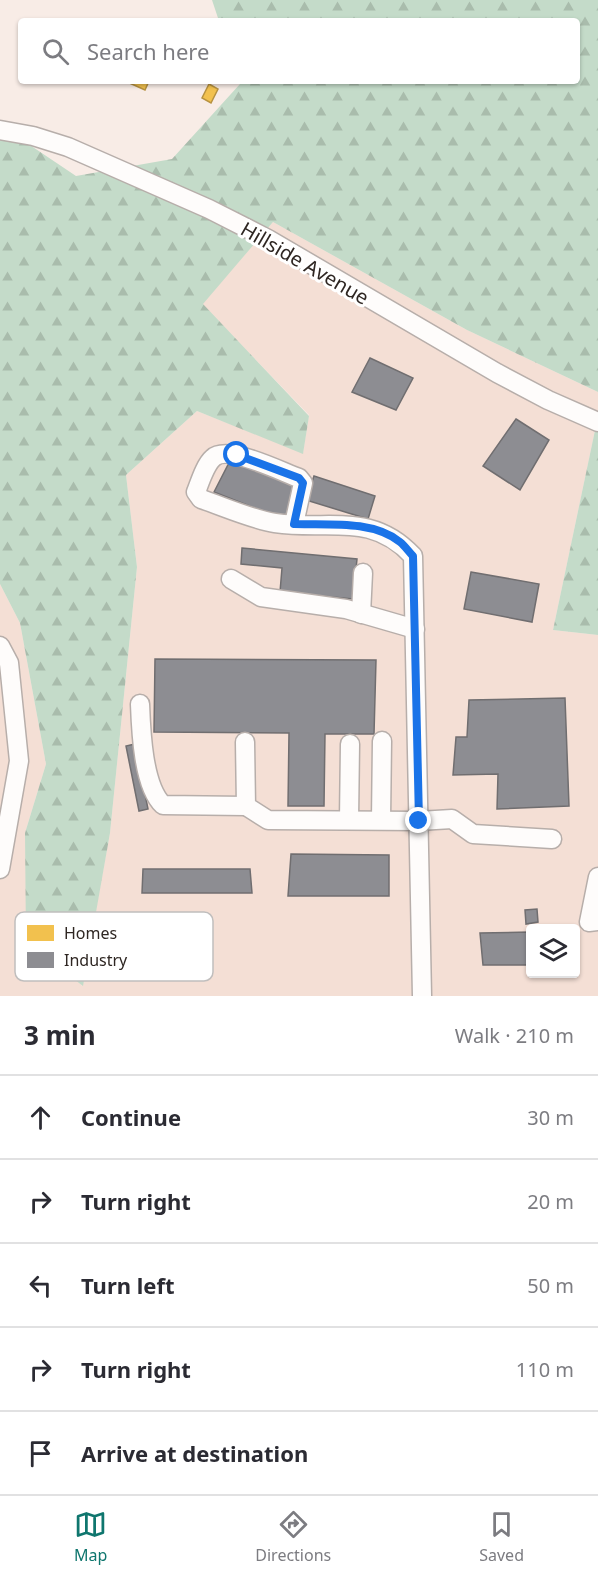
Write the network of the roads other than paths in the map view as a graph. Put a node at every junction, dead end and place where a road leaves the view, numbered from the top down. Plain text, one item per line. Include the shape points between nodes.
1 (0, 130) edge
2 (598, 422) edge
3 (294, 524) junction
4 (363, 573) dead end
5 (231, 579) dead end
6 (361, 614) junction
7 (415, 629) junction
8 (0, 646) edge
9 (141, 704) dead end
10 (382, 741) dead end
11 (245, 742) dead end
12 (350, 744) dead end
13 (246, 806) junction
14 (349, 820) junction
15 (381, 820) junction
16 (419, 821) junction
17 (552, 839) dead end
18 (0, 869) edge
19 (598, 877) edge
20 (598, 921) edge
21 (422, 996) edge

1 - 2 street, Hillside Avenue via 68,147 209,210 268,239 497,373
3 - 3 street via 274,523 201,499 196,492 211,459 219,454 237,455 299,478 303,483
3 - 7 street via 353,526 379,531 399,541 413,556
4 - 6 street
5 - 6 street via 261,597
6 - 7 street
7 - 16 street
8 - 18 street via 9,663 19,761
9 - 13 street via 141,744 155,797 163,805
10 - 15 street
11 - 13 street
12 - 14 street
13 - 14 street via 268,820
14 - 15 street
15 - 16 street
16 - 17 street via 452,819 474,834
16 - 21 street
19 - 20 street via 589,922

